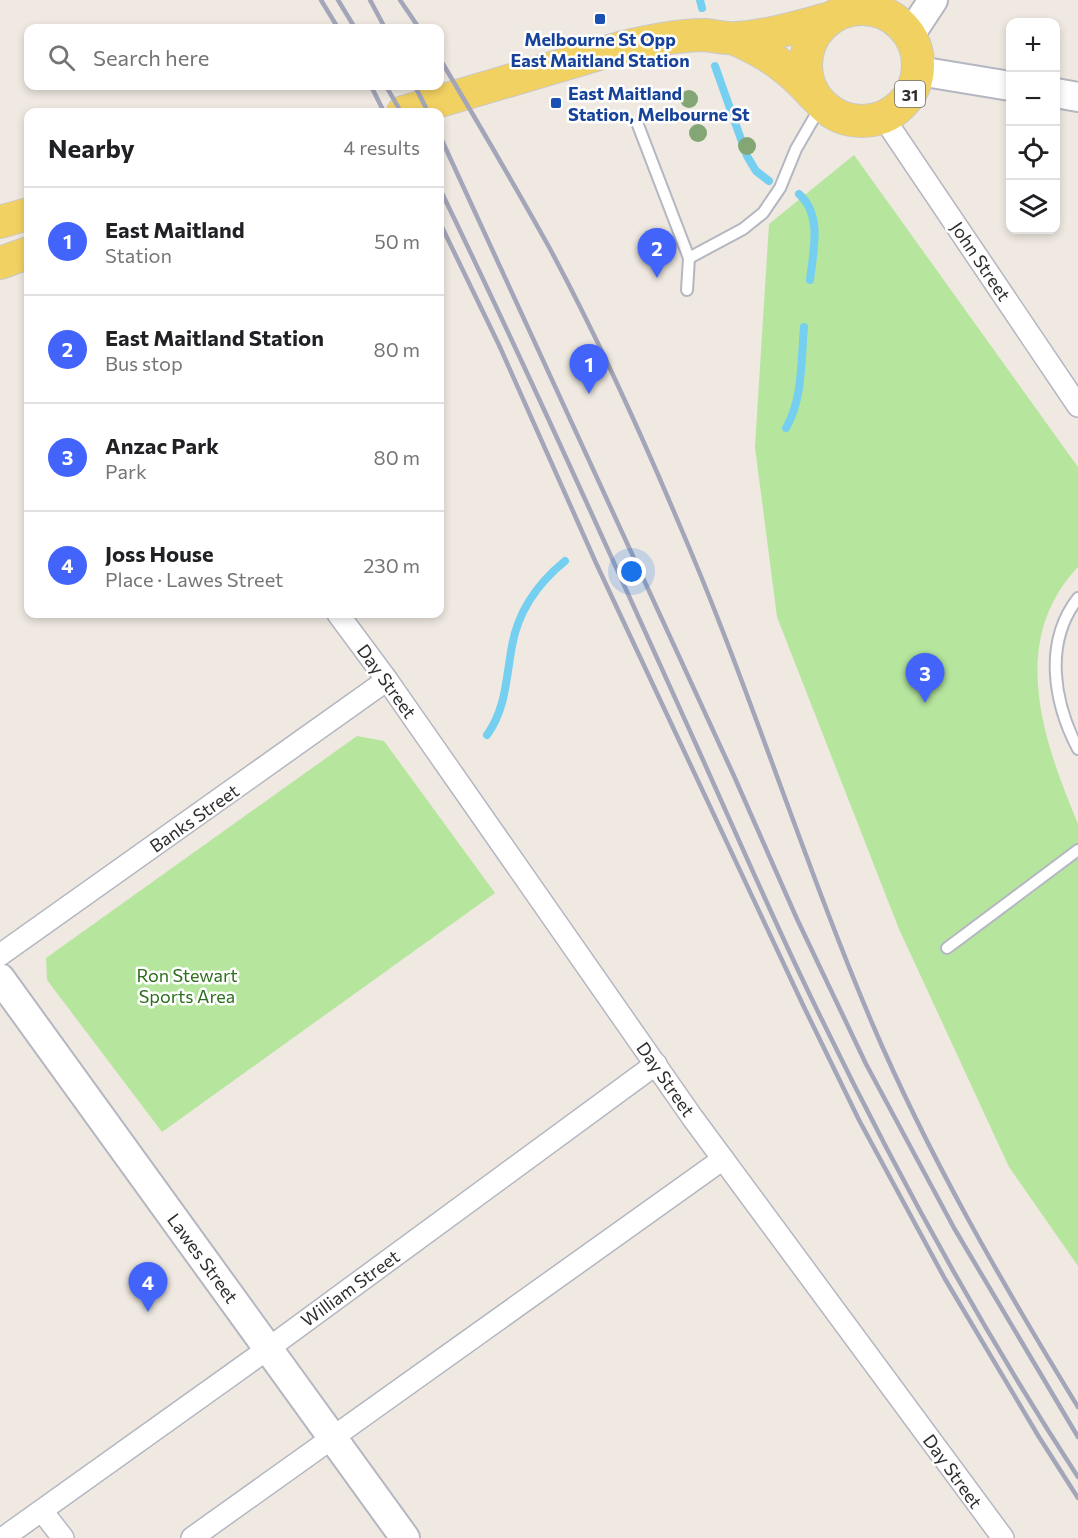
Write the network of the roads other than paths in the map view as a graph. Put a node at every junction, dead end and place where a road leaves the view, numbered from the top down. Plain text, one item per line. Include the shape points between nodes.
1 (933, 0) edge
2 (869, 4) edge
3 (831, 18) junction
4 (910, 34) junction
5 (735, 39) junction
6 (919, 71) junction
7 (1006, 85) edge
8 (1060, 94) edge
9 (1078, 97) edge
10 (818, 100) junction
11 (417, 108) edge
12 (883, 117) junction
13 (638, 125) dead end
14 (24, 215) edge
15 (0, 222) edge
16 (24, 254) edge
17 (688, 258) junction
18 (0, 262) edge
19 (687, 291) dead end
20 (1078, 406) edge
21 (1078, 598) edge
22 (341, 618) edge
23 (387, 680) junction
24 (1078, 749) edge
25 (1078, 850) edge
26 (947, 948) dead end
27 (0, 955) edge
28 (0, 978) edge
29 (656, 1064) junction
30 (723, 1159) junction
31 (268, 1348) junction
32 (334, 1437) junction
33 (42, 1511) junction
34 (3, 1538) edge
35 (63, 1538) edge
36 (192, 1538) edge
37 (405, 1538) edge
38 (1003, 1538) edge

1 - 4 main road
2 - 3 main road, 31
2 - 4 main road, 31
3 - 5 main road, 31
3 - 10 main road via 808,48 807,75
4 - 6 main road, 31 via 918,54
5 - 10 main road, 31 via 778,62
5 - 11 main road, 31 via 706,35 651,40
6 - 7 main road
6 - 12 main road, 31 via 906,101
8 - 9 main road
10 - 12 main road, 31 via 832,112 857,121
10 - 17 lane via 780,188 763,213 743,229
12 - 20 street, John Street
13 - 17 lane
14 - 15 main road
16 - 18 main road
17 - 19 lane
21 - 24 lane via 1064,622 1055,662 1059,703
22 - 23 street, Day Street
23 - 27 street, Banks Street
23 - 29 street, Day Street
25 - 26 lane
28 - 31 main road, Lawes Street
29 - 30 street, Day Street
29 - 31 street, William Street
30 - 32 street
30 - 38 street, Day Street
31 - 32 main road, Lawes Street
31 - 33 street, William Street
32 - 36 street
32 - 37 main road, Lawes Street
33 - 34 street, William Street
33 - 35 street

